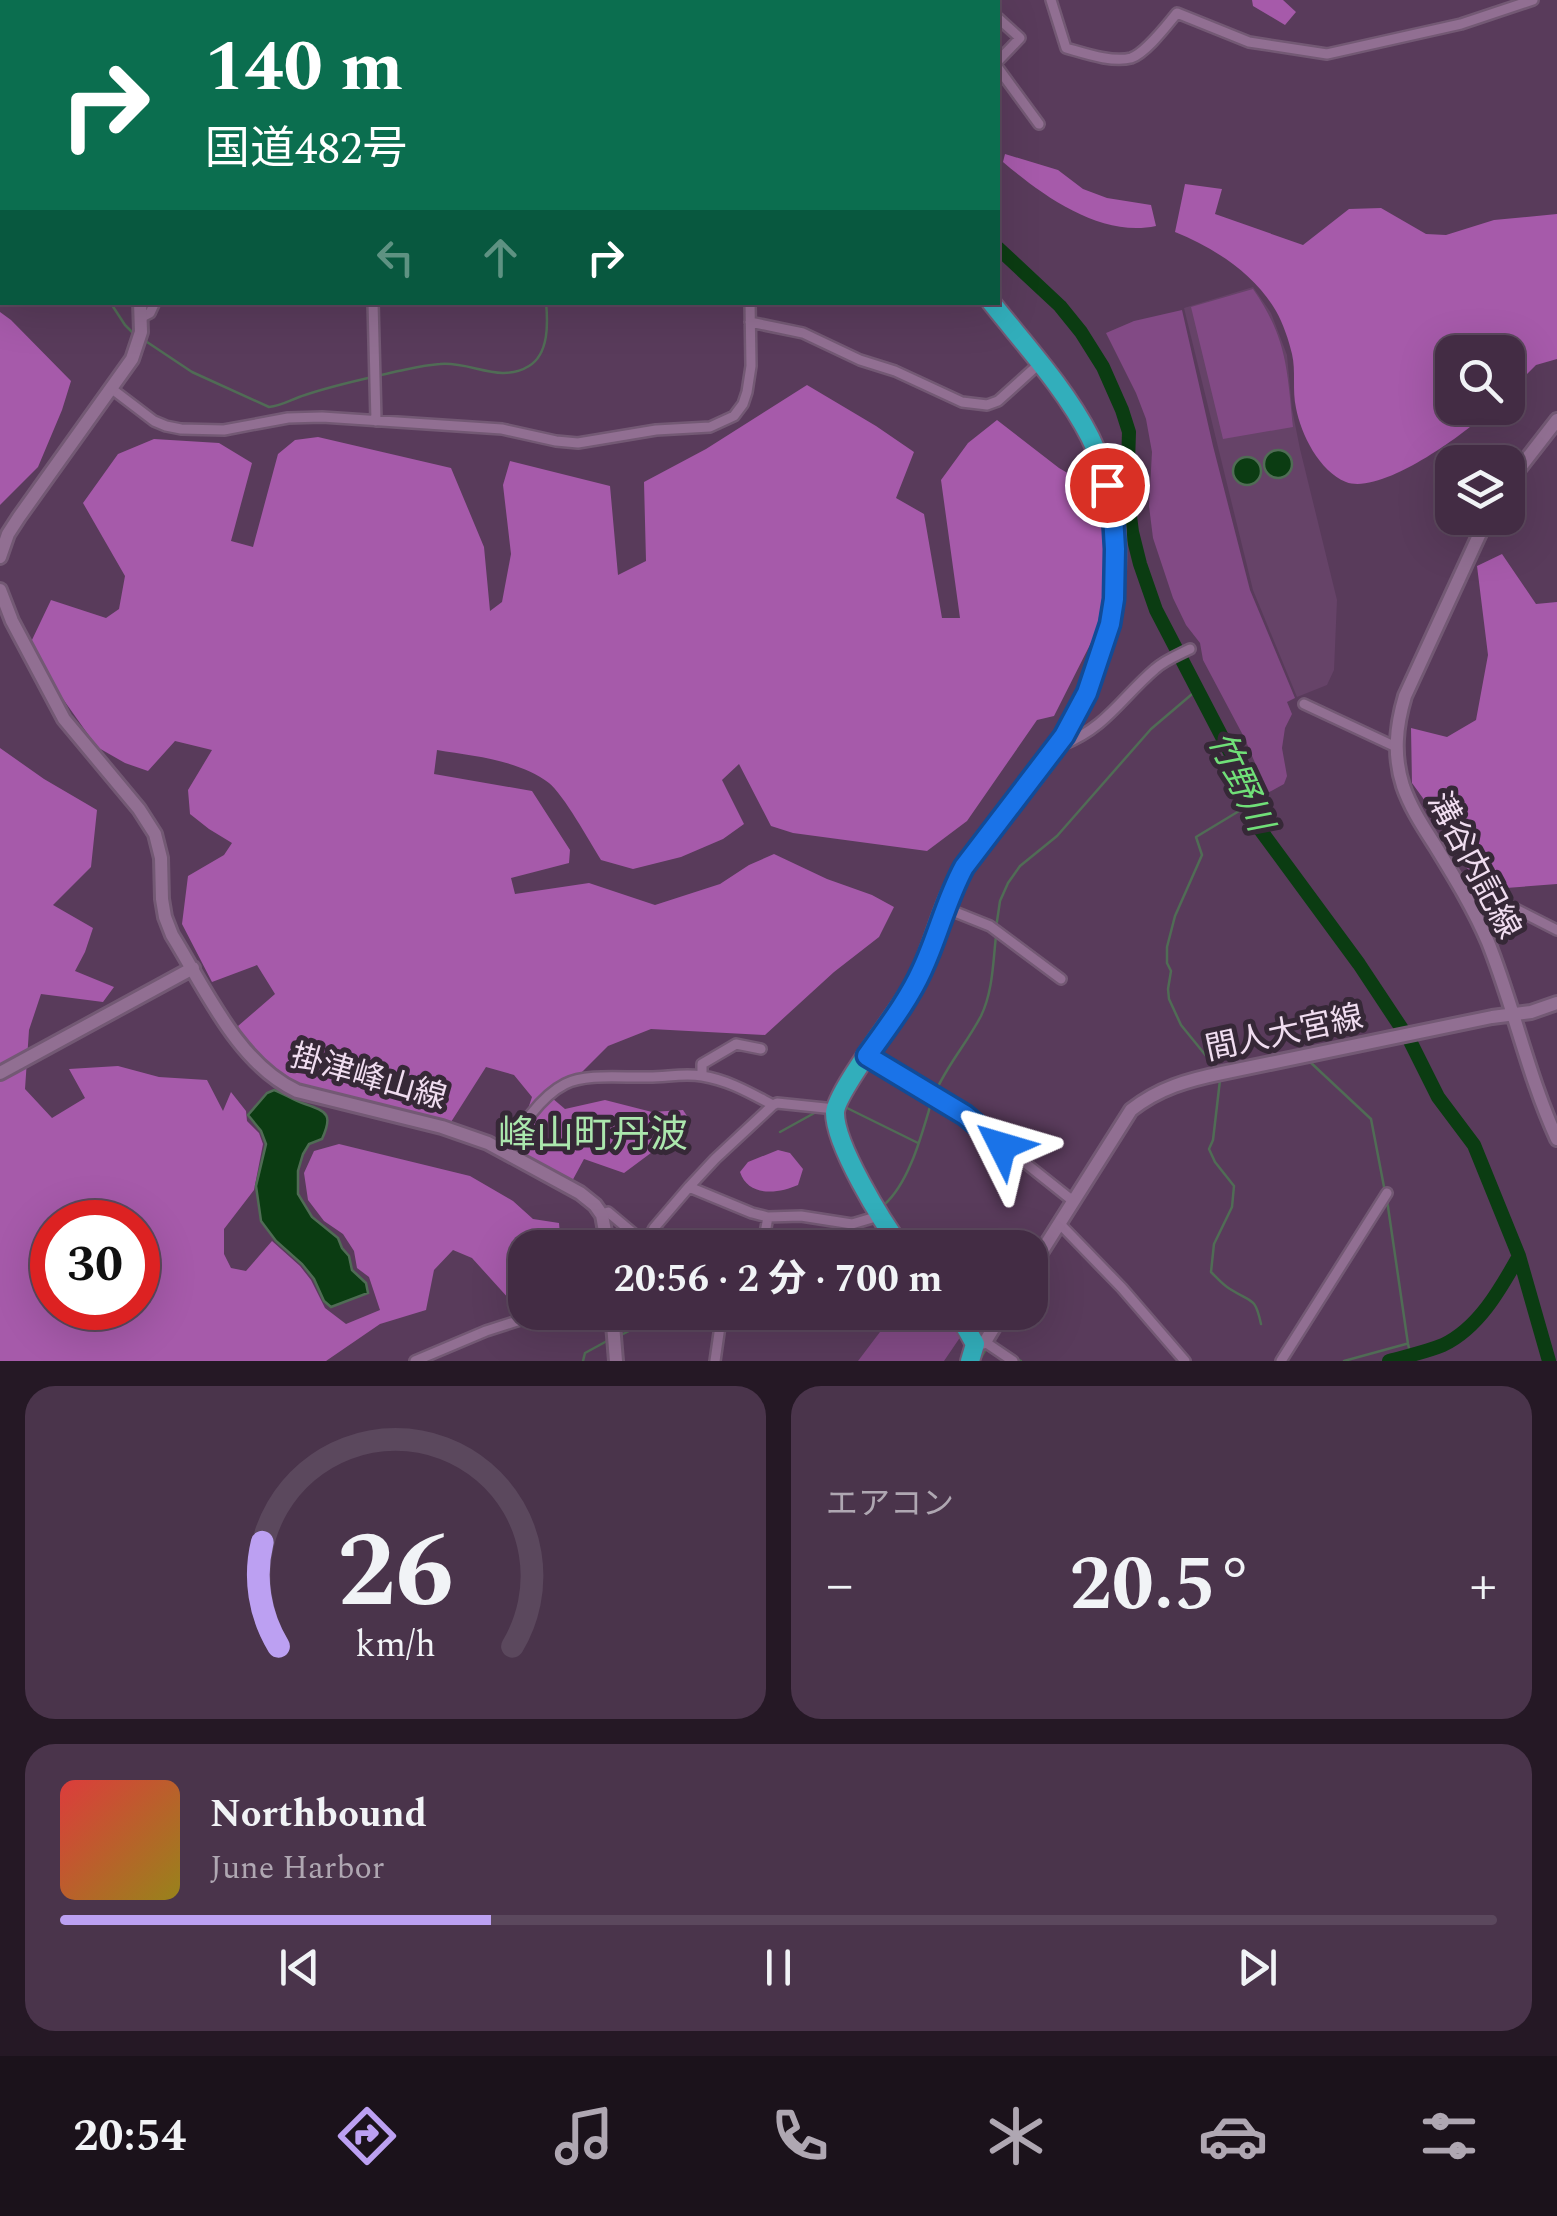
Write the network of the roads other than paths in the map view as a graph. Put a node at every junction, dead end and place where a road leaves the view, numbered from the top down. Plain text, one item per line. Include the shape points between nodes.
1 (1051, 0) edge
2 (1180, 0) edge
3 (1534, 0) edge
4 (1178, 12) junction
5 (1000, 20) edge
6 (1000, 63) edge
7 (1000, 68) edge
8 (1039, 124) dead end
9 (373, 305) edge
10 (750, 305) edge
11 (993, 305) edge
12 (750, 322) junction
13 (141, 324) edge
14 (1039, 364) junction
15 (112, 389) junction
16 (1557, 420) edge
17 (376, 422) junction
18 (1525, 461) edge
19 (1479, 535) edge
20 (0, 557) edge
21 (0, 590) edge
22 (1190, 648) dead end
23 (1304, 704) dead end
24 (1056, 747) junction
25 (1396, 747) junction
26 (1464, 892) junction
27 (945, 908) junction
28 (1557, 930) edge
29 (193, 968) junction
30 (1061, 979) dead end
31 (1557, 1003) edge
32 (1512, 1015) junction
33 (761, 1048) dead end
34 (867, 1056) junction
35 (0, 1074) edge
36 (702, 1076) junction
37 (773, 1106) junction
38 (834, 1109) junction
39 (1557, 1139) edge
40 (507, 1154) junction
41 (689, 1187) junction
42 (1387, 1193) dead end
43 (1072, 1201) junction
44 (602, 1215) junction
45 (880, 1216) junction
46 (768, 1217) junction
47 (1059, 1223) junction
48 (605, 1230) edge
49 (628, 1230) edge
50 (653, 1230) edge
51 (766, 1230) edge
52 (890, 1230) edge
53 (1048, 1241) edge
54 (508, 1324) edge
55 (614, 1330) edge
56 (719, 1330) edge
57 (976, 1349) edge
58 (415, 1361) edge
59 (616, 1361) edge
60 (715, 1361) edge
61 (1013, 1361) edge
62 (1185, 1361) edge
63 (1281, 1361) edge

1 - 4 street via 1066,48 1118,59 1140,53
2 - 4 street
3 - 4 street via 1327,54 1249,42
5 - 6 street via 1020,38
7 - 8 street
9 - 17 street
10 - 12 street
11 - 14 highway
12 - 14 street via 803,334 962,402 998,401
12 - 17 street via 748,392 734,416 710,427 578,443 502,429
13 - 15 main road via 132,359
14 - 24 highway via 1096,450 1115,549 1110,624 1087,693
15 - 17 street via 154,421 181,429 322,416
15 - 20 main road via 18,516
16 - 18 main road
19 - 25 main road, 溝谷内記線 via 1406,696
21 - 29 main road, 掛津峰山線 via 64,719 155,834 165,917
22 - 24 street via 1160,664 1090,732
23 - 25 street
24 - 27 highway via 964,867
25 - 26 main road, 溝谷内記線 via 1411,806
26 - 28 street via 1488,895
26 - 32 main road, 溝谷内記線
27 - 30 street via 990,926
27 - 34 highway via 922,970
29 - 35 main road
29 - 40 main road, 掛津峰山線 via 245,1051 279,1083 466,1134
31 - 32 main road, 間人大宮線
32 - 39 main road
32 - 43 main road, 間人大宮線 via 1182,1082 1131,1110
33 - 36 street via 736,1044 702,1064
34 - 38 highway
34 - 43 street via 965,1115
36 - 37 street
36 - 40 street via 571,1081 526,1121
37 - 38 street
37 - 41 street
38 - 45 highway via 847,1152
40 - 44 main road, 掛津峰山線 via 580,1194
41 - 46 street
41 - 50 street
42 - 63 street
43 - 47 main road, 間人大宮線
44 - 48 main road
44 - 49 street via 608,1212
45 - 46 street via 852,1224
45 - 52 highway
46 - 51 street
47 - 53 main road, 間人大宮線
47 - 62 street
54 - 58 street
55 - 59 main road
56 - 60 street
57 - 61 street

